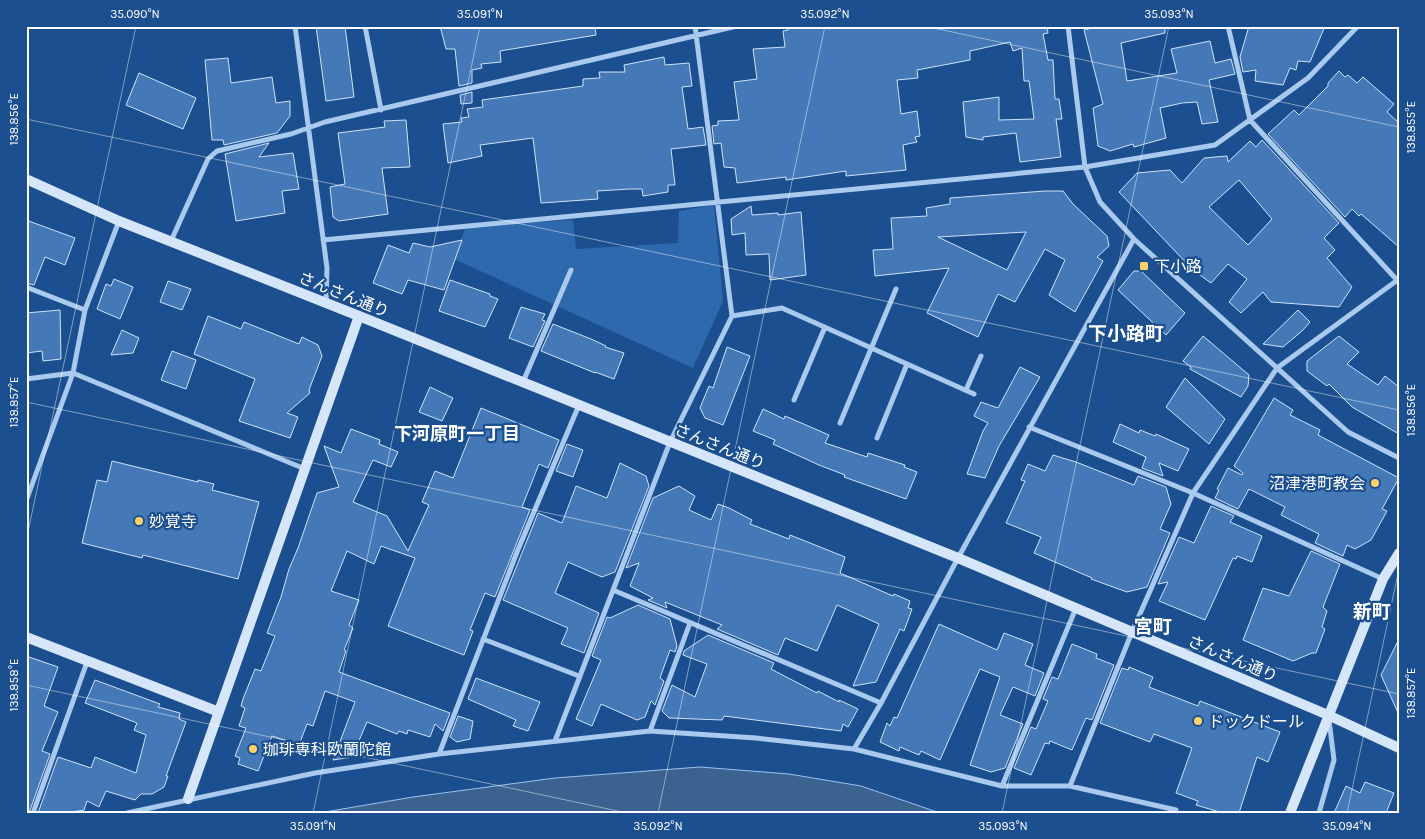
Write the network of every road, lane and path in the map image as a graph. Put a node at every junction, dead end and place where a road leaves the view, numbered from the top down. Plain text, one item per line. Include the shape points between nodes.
1 (295, 26) edge
2 (365, 26) edge
3 (695, 26) edge
4 (737, 26) edge
5 (1068, 26) edge
6 (1228, 26) edge
7 (1358, 26) edge
8 (696, 36) junction
9 (381, 110) junction
10 (1250, 120) junction
11 (308, 129) junction
12 (1085, 167) junction
13 (26, 179) edge
14 (716, 202) junction
15 (120, 221) junction
16 (1134, 238) junction
17 (323, 240) junction
18 (171, 241) junction
19 (571, 270) dead end
20 (1398, 279) edge
21 (26, 287) edge
22 (896, 289) dead end
23 (326, 303) junction
24 (85, 310) junction
25 (359, 316) junction
26 (732, 316) junction
27 (825, 327) junction
28 (871, 348) junction
29 (981, 356) dead end
30 (907, 364) junction
31 (1277, 368) junction
32 (73, 373) junction
33 (26, 379) edge
34 (523, 382) junction
35 (966, 390) junction
36 (974, 394) dead end
37 (794, 400) dead end
38 (579, 405) junction
39 (840, 423) dead end
40 (1029, 427) junction
41 (877, 438) dead end
42 (670, 442) junction
43 (1399, 458) edge
44 (305, 469) junction
45 (1192, 493) junction
46 (26, 501) edge
47 (1399, 553) edge
48 (958, 558) junction
49 (1382, 578) junction
50 (613, 590) junction
51 (1076, 608) junction
52 (690, 623) junction
53 (1132, 632) junction
54 (26, 637) edge
55 (483, 639) junction
56 (87, 662) junction
57 (580, 676) junction
58 (881, 703) junction
59 (219, 712) junction
60 (1328, 715) junction
61 (650, 730) junction
62 (555, 740) junction
63 (1399, 748) edge
64 (854, 750) junction
65 (439, 754) junction
66 (1002, 786) junction
67 (1070, 786) junction
68 (188, 799) junction
69 (1176, 810) dead end
70 (33, 813) edge
71 (127, 813) edge
72 (1290, 813) edge
73 (1319, 813) edge

1 - 11 street
2 - 9 street
3 - 8 street
4 - 8 street
5 - 12 street
6 - 10 street
7 - 10 street via 1308,78
8 - 9 street
8 - 14 street
9 - 11 street
10 - 12 street via 1215,145
10 - 20 street
11 - 17 street
11 - 18 street via 212,153
12 - 14 street
12 - 16 street via 1100,202
13 - 15 main road, さんさん通り
14 - 17 street
14 - 26 street
15 - 18 main road, さんさん通り
15 - 24 street
16 - 31 street
16 - 40 street
17 - 23 street
18 - 23 main road, さんさん通り
19 - 34 street
20 - 31 street
21 - 24 street
22 - 28 street
23 - 25 main road, さんさん通り
24 - 32 street
25 - 34 main road, さんさん通り
25 - 44 main road
26 - 27 street via 782,308
26 - 42 street
27 - 28 street
27 - 37 street
28 - 30 street
28 - 39 street
29 - 35 street
30 - 35 street
30 - 41 street
31 - 43 street via 1348,432
31 - 45 street
32 - 33 street
32 - 44 street
32 - 46 street
34 - 38 main road, さんさん通り
35 - 36 street
38 - 42 main road, さんさん通り
38 - 55 street
40 - 45 street
40 - 48 street
42 - 48 main road, さんさん通り
42 - 50 street
44 - 59 main road
45 - 49 street
45 - 53 street
47 - 49 main road
48 - 51 main road, さんさん通り
48 - 58 street
49 - 60 main road
50 - 52 street
50 - 57 street
51 - 53 main road, さんさん通り
51 - 66 street
52 - 58 street
52 - 61 street
53 - 60 main road, さんさん通り
53 - 67 street
54 - 56 main road
55 - 57 street
55 - 65 street
56 - 59 main road
56 - 70 street
57 - 62 street
58 - 64 street
59 - 68 main road
60 - 63 main road, さんさん通り
60 - 72 main road
60 - 73 street via 1334,760
61 - 62 street
61 - 64 street
62 - 65 street
64 - 66 street
65 - 68 street via 315,773
66 - 67 street
67 - 69 street
68 - 71 street

